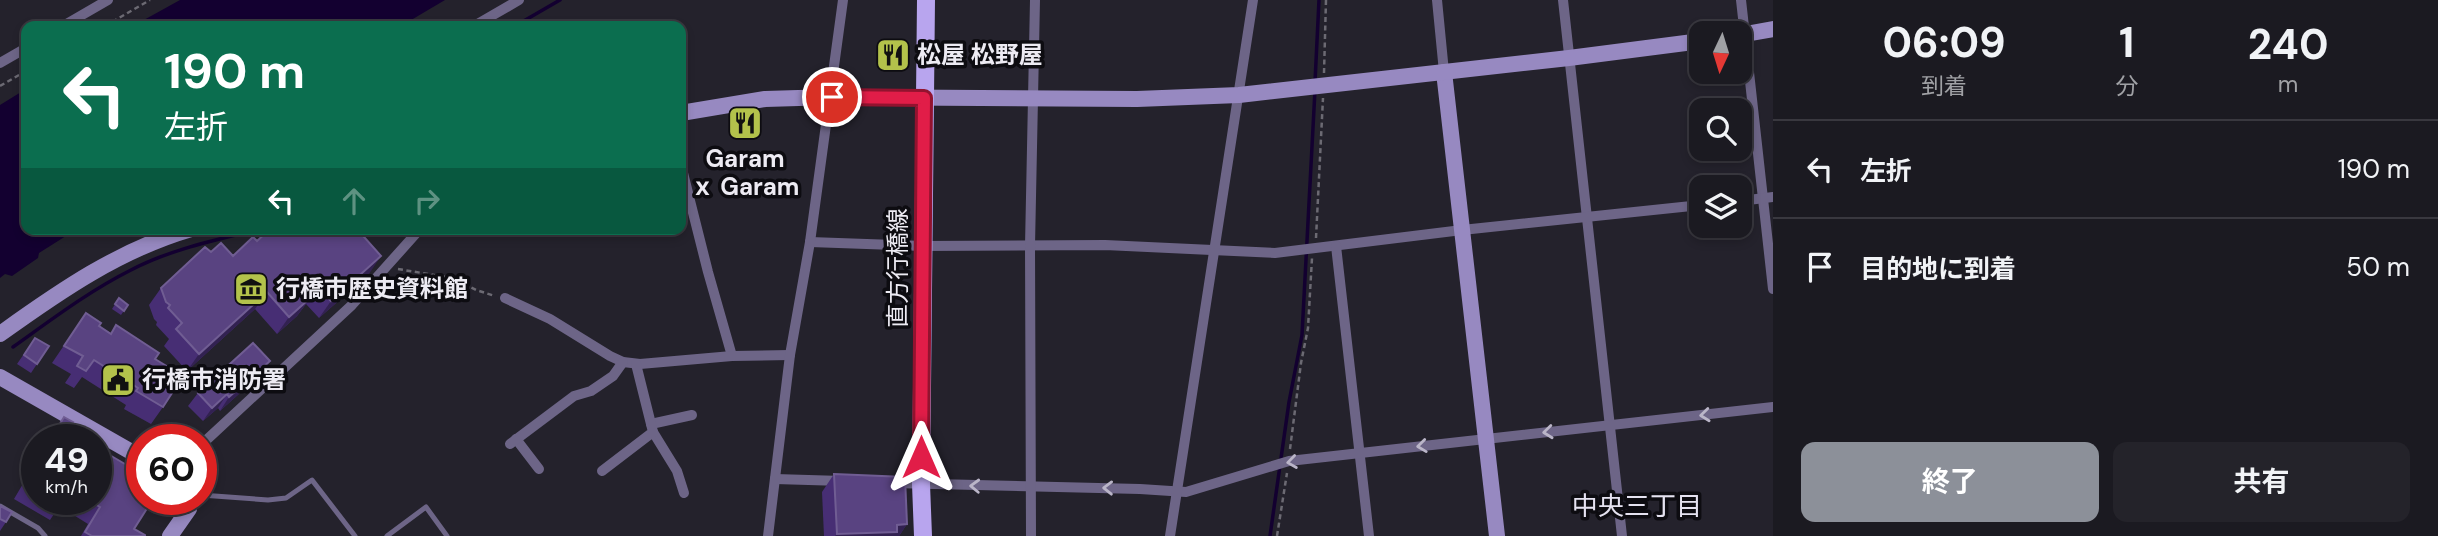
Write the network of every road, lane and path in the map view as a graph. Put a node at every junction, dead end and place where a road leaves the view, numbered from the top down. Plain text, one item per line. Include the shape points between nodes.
1 (108, 0) edge
2 (150, 0) edge
3 (519, 0) edge
4 (843, 0) edge
5 (926, 0) edge
6 (1035, 0) edge
7 (1253, 0) edge
8 (1326, 0) edge
9 (1437, 0) edge
10 (1563, 0) edge
11 (1741, 0) edge
12 (72, 21) edge
13 (114, 21) edge
14 (483, 21) edge
15 (1742, 21) edge
16 (1773, 29) edge
17 (1752, 33) edge
18 (1689, 43) edge
19 (21, 51) edge
20 (1569, 58) junction
21 (0, 63) edge
22 (1444, 72) junction
23 (21, 74) edge
24 (1750, 84) edge
25 (0, 86) edge
26 (1324, 86) junction
27 (1239, 95) junction
28 (832, 97) junction
29 (924, 98) junction
30 (1034, 98) junction
31 (686, 112) edge
32 (686, 185) edge
33 (1768, 198) edge
34 (1689, 206) edge
35 (1587, 217) junction
36 (1462, 230) junction
37 (164, 235) edge
38 (414, 235) edge
39 (810, 242) junction
40 (923, 246) junction
41 (1030, 246) junction
42 (1336, 246) junction
43 (1213, 249) junction
44 (1315, 249) junction
45 (388, 266) junction
46 (1773, 289) edge
47 (506, 298) joint
48 (0, 334) edge
49 (790, 355) junction
50 (732, 356) junction
51 (624, 362) junction
52 (636, 363) junction
53 (0, 377) edge
54 (1773, 407) edge
55 (692, 415) dead end
56 (1610, 425) junction
57 (652, 428) junction
58 (217, 430) edge
59 (1486, 439) junction
60 (126, 449) edge
61 (1359, 454) junction
62 (1289, 461) junction
63 (539, 469) dead end
64 (603, 471) dead end
65 (775, 479) junction
66 (855, 482) edge
67 (881, 482) edge
68 (921, 484) junction
69 (1029, 488) junction
70 (684, 493) dead end
71 (1176, 493) junction
72 (217, 496) edge
73 (0, 506) edge
74 (185, 515) edge
75 (46, 536) edge
76 (170, 536) edge
77 (355, 536) edge
78 (387, 536) edge
79 (447, 536) edge
80 (768, 536) edge
81 (923, 536) edge
82 (1031, 536) edge
83 (1170, 536) edge
84 (1276, 536) edge
85 (1369, 536) edge
86 (1497, 536) edge
87 (1622, 536) edge

1 - 12 street
2 - 13 path
3 - 14 street
4 - 28 street
5 - 29 main road, 直方行橋線
6 - 30 street
7 - 27 street
8 - 26 path
9 - 22 street
10 - 20 street
11 - 15 street
16 - 17 street
18 - 20 street
19 - 21 street
20 - 22 street
20 - 35 street
22 - 26 street
22 - 36 street
23 - 25 path
24 - 33 street
26 - 27 street
26 - 44 path
27 - 30 street
27 - 43 street
28 - 29 street
28 - 31 street via 765,99
28 - 39 street
29 - 30 street
29 - 40 main road, 直方行橋線
30 - 41 street
32 - 50 street
33 - 46 street
34 - 35 street
35 - 36 street
35 - 56 street
36 - 42 street
36 - 59 street
37 - 48 street via 113,259
38 - 45 street
39 - 40 street
39 - 49 street
40 - 41 street
40 - 68 main road, 直方行橋線
41 - 43 street
41 - 69 street
42 - 44 street
42 - 61 street
43 - 44 street via 1275,253
43 - 71 street
44 - 62 path
45 - 47 path via 452,278
45 - 58 street
47 - 51 street
49 - 50 street
49 - 65 street
50 - 52 street
51 - 52 street
51 - 63 street via 613,376 574,396 513,441
52 - 57 street
53 - 60 street
54 -> 56 street
55 - 57 street
56 -> 59 street
56 - 87 street
57 - 64 street
57 - 70 street
59 -> 61 street
59 - 86 street
61 -> 62 street
61 - 85 street
62 - 71 street
62 - 84 path
65 - 66 street
65 - 80 street
67 - 68 street
69 -> 68 street
68 - 81 main road, 直方行橋線
71 -> 69 street
69 - 82 street
71 - 83 street
72 - 77 lane via 286,498 312,480
73 - 75 lane
74 - 76 street
78 - 79 lane via 426,508

